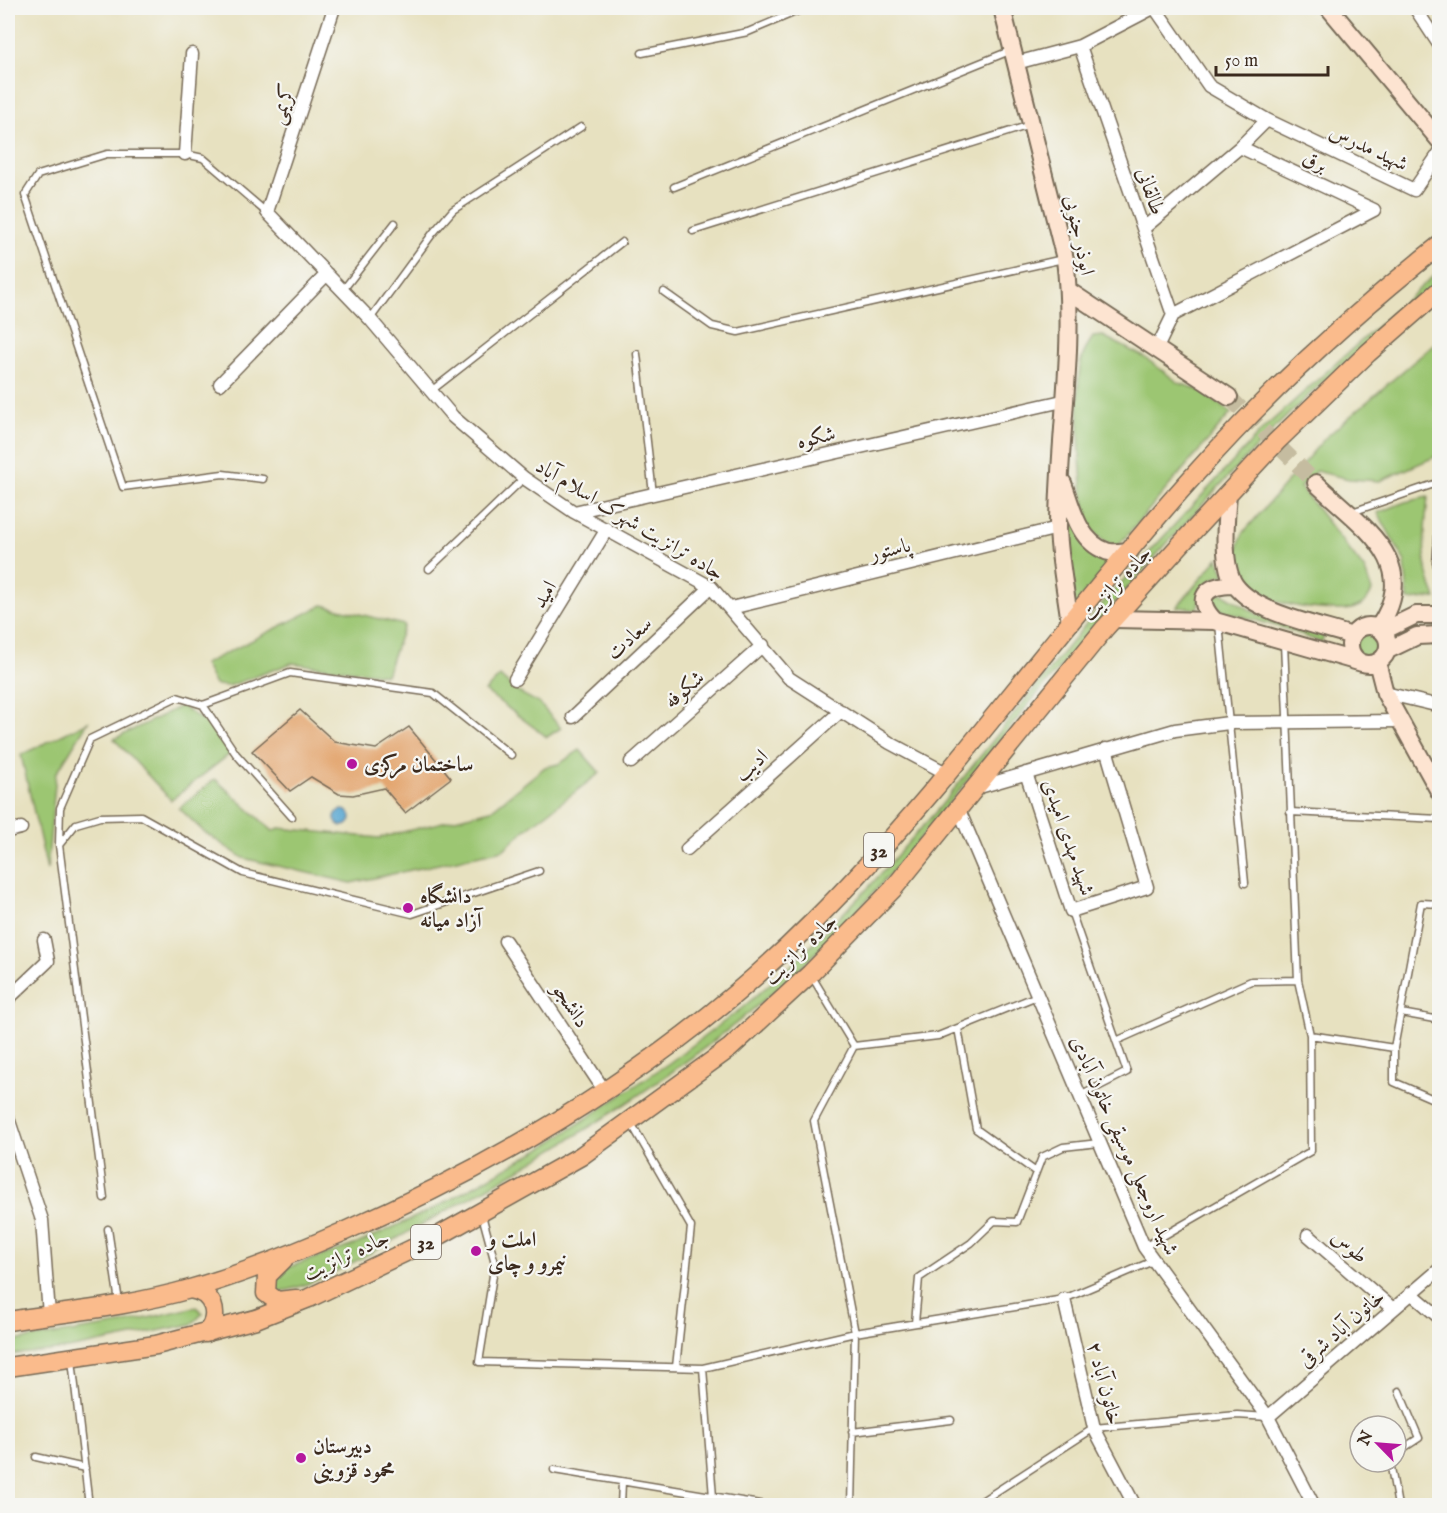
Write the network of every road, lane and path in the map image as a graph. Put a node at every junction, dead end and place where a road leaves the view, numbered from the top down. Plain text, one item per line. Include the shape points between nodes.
1 (334, 8) edge
2 (805, 8) edge
3 (1002, 8) edge
4 (1154, 8) edge
5 (1329, 8) edge
6 (1415, 8) edge
7 (1080, 45) junction
8 (1440, 46) edge
9 (642, 53) dead end
10 (192, 54) dead end
11 (1014, 56) junction
12 (1267, 120) junction
13 (1031, 125) junction
14 (581, 128) dead end
15 (1440, 141) edge
16 (1240, 147) junction
17 (1440, 152) edge
18 (185, 154) junction
19 (674, 188) dead end
20 (267, 213) junction
21 (395, 224) dead end
22 (1144, 228) junction
23 (693, 231) dead end
24 (622, 242) dead end
25 (1440, 244) edge
26 (1065, 258) junction
27 (327, 274) junction
28 (342, 290) junction
29 (1440, 290) edge
30 (1069, 291) junction
31 (664, 292) dead end
32 (1173, 315) junction
33 (370, 319) junction
34 (1157, 348) junction
35 (637, 354) dead end
36 (220, 384) dead end
37 (431, 391) junction
38 (1229, 397) tunnel mouth
39 (1067, 400) junction
40 (1061, 477) junction
41 (524, 478) junction
42 (263, 479) dead end
43 (1440, 482) edge
44 (1316, 483) tunnel mouth
45 (653, 494) junction
46 (1227, 494) junction
47 (1440, 511) edge
48 (574, 512) junction
49 (1348, 514) junction
50 (1058, 528) junction
51 (607, 529) junction
52 (1130, 550) junction
53 (429, 569) dead end
54 (1440, 574) edge
55 (1235, 585) junction
56 (711, 587) junction
57 (731, 608) junction
58 (1440, 615) edge
59 (1114, 619) junction
60 (1217, 622) junction
61 (1070, 623) junction
62 (1380, 629) junction
63 (1440, 635) edge
64 (1352, 636) junction
65 (1283, 640) junction
66 (763, 645) junction
67 (1376, 658) junction
68 (515, 679) dead end
69 (1385, 693) junction
70 (203, 705) junction
71 (1440, 706) edge
72 (841, 711) junction
73 (573, 717) dead end
74 (1400, 721) junction
75 (1286, 722) junction
76 (1229, 723) junction
77 (1106, 749) junction
78 (512, 755) dead end
79 (631, 762) dead end
80 (1026, 773) junction
81 (948, 774) junction
82 (976, 788) junction
83 (1440, 793) edge
84 (959, 810) junction
85 (1290, 812) junction
86 (292, 817) dead end
87 (1440, 819) edge
88 (21, 828) dead end
89 (8, 831) edge
90 (59, 845) junction
91 (687, 849) dead end
92 (539, 871) dead end
93 (1245, 883) dead end
94 (1440, 904) edge
95 (1071, 911) junction
96 (44, 940) dead end
97 (505, 942) dead end
98 (810, 974) junction
99 (1298, 980) junction
100 (8, 982) edge
101 (1037, 996) junction
102 (10, 997) edge
103 (1401, 1013) junction
104 (1440, 1020) edge
105 (958, 1028) junction
106 (1310, 1035) junction
107 (1116, 1041) junction
108 (854, 1047) junction
109 (1394, 1048) junction
110 (604, 1090) junction
111 (1080, 1096) junction
112 (1440, 1102) edge
113 (8, 1118) edge
114 (630, 1121) junction
115 (1100, 1143) junction
116 (1036, 1172) junction
117 (104, 1198) dead end
118 (481, 1212) junction
119 (108, 1229) dead end
120 (1308, 1235) dead end
121 (1144, 1247) junction
122 (290, 1254) junction
123 (1153, 1261) junction
124 (1440, 1269) edge
125 (190, 1289) junction
126 (1411, 1293) junction
127 (309, 1298) junction
128 (1065, 1299) junction
129 (119, 1303) junction
130 (1393, 1309) junction
131 (50, 1315) junction
132 (1440, 1318) edge
133 (8, 1321) edge
134 (915, 1323) junction
135 (855, 1333) junction
136 (207, 1334) junction
137 (71, 1358) junction
138 (8, 1367) edge
139 (676, 1367) junction
140 (703, 1368) junction
141 (1399, 1391) dead end
142 (1268, 1418) junction
143 (951, 1420) dead end
144 (1094, 1428) junction
145 (852, 1432) junction
146 (1408, 1445) edge
147 (36, 1457) dead end
148 (85, 1468) junction
149 (554, 1470) dead end
150 (1392, 1474) edge
151 (622, 1482) junction
152 (713, 1497) junction
153 (89, 1506) edge
154 (621, 1506) edge
155 (772, 1506) edge
156 (851, 1506) edge
157 (974, 1506) edge
158 (1135, 1506) edge
159 (1314, 1506) edge
160 (1398, 1506) edge

1 - 20 street, کریمی
2 - 9 lane via 748,32
3 - 11 street, ابوذر جنوبی
4 - 7 street
4 - 12 street, شهید مدرس via 1209,86
5 - 15 street
6 - 8 street
7 - 11 street
7 - 22 street, طالقانی
10 - 18 street
11 - 13 street, ابوذر جنوبی
11 - 19 lane
12 - 16 street
12 - 17 street, شهید مدرس via 1414,190
13 - 23 lane
13 - 26 street, ابوذر جنوبی
14 - 33 lane via 453,210
16 - 22 street
16 - 32 street, برق via 1374,210
18 - 20 lane via 203,158
18 - 42 lane via 107,154 38,174 26,195 123,487 223,474
20 - 27 street, جاده ترانزیت شهرک اسلام آباد
21 - 28 lane
22 - 32 street, طالقانی
24 - 37 lane
25 - 52 main road, جاده ترانزیت / 32 via 1299,365 1198,470
26 - 30 street, ابوذر جنوبی
26 - 31 lane via 738,332 712,326
27 - 28 street, جاده ترانزیت شهرک اسلام آباد
27 - 36 street
28 - 33 street, جاده ترانزیت شهرک اسلام آباد
29 - 46 main road, جاده ترانزیت / 32 via 1368,353
30 - 34 street
30 - 39 street, ابوذر جنوبی
32 - 34 street
33 - 37 street, جاده ترانزیت شهرک اسلام آباد
34 - 38 street
35 - 45 lane
37 - 41 street, جاده ترانزیت شهرک اسلام آباد via 453,417
39 - 40 street, ابوذر جنوبی
39 - 45 street, شکوه
40 - 50 street, ابوذر جنوبی
40 - 52 street via 1085,535 1107,552
41 - 48 street, جاده ترانزیت شهرک اسلام آباد
41 - 53 lane
43 - 49 lane
44 - 49 street
45 - 48 street, شکوه
46 - 55 street via 1226,538
46 - 59 main road, جاده ترانزیت / 32
47 - 54 lane via 1436,563
48 - 51 street, جاده ترانزیت شهرک اسلام آباد
49 - 62 street via 1387,552 1394,571 1394,593
50 - 57 street, پاستور
50 - 61 street, ابوذر جنوبی
51 - 56 street, جاده ترانزیت شهرک اسلام آباد
51 - 68 street, امید
52 - 61 main road, جاده ترانزیت / 32
55 - 60 street via 1217,586 1203,600
55 - 64 street via 1263,607
56 - 57 street, جاده ترانزیت شهرک اسلام آباد
56 - 73 street, سعادت
57 - 66 street, جاده ترانزیت شهرک اسلام آباد
58 - 62 street via 1416,615
59 - 60 street
59 - 82 main road, جاده ترانزیت / 32
60 - 65 street
60 - 76 lane
61 - 81 main road, جاده ترانزیت / 32
62 - 64 street via 1366,626
62 - 67 street
63 - 67 street via 1417,636
64 - 67 street via 1351,652
65 - 67 street
65 - 75 lane
66 - 72 street, جاده ترانزیت شهرک اسلام آباد via 789,678
66 - 79 street, شکوفه
67 - 69 street
69 - 71 street
69 - 74 street
70 - 78 lane via 290,673 433,693
70 - 86 lane via 236,754
70 - 90 lane via 177,697 90,739 60,808
72 - 81 street, جاده ترانزیت شهرک اسلام آباد
72 - 91 street, ادیب
74 - 75 street
74 - 83 street
75 - 76 street
75 - 85 lane
76 - 77 street via 1175,729
76 - 93 lane
77 - 80 street
77 - 95 street, شهید مهدی امیدی via 1147,887
80 - 82 street
80 - 95 street, شهید مهدی امیدی
81 - 110 main road, جاده ترانزیت / 32 via 813,923 705,1020
82 - 84 main road, جاده ترانزیت / 32
84 - 98 main road, جاده ترانزیت / 32 via 893,889
84 - 101 street, شهید اروجعلی موسیقی خاتون آبادی
85 - 87 lane
85 - 99 lane
88 - 89 street
90 - 92 lane via 76,824 100,817 141,816 243,873 412,914
90 - 117 lane
94 - 103 lane via 1421,903
95 - 107 lane
96 - 102 street via 48,961
97 - 110 street, دانشجو
98 - 108 lane
98 - 114 main road, جاده ترانزیت / 32 via 730,1048
99 - 106 lane
99 - 107 lane via 1251,981
100 - 102 street
101 - 105 lane
101 - 111 street, شهید اروجعلی موسیقی خاتون آبادی
103 - 104 lane
103 - 109 lane
105 - 108 lane via 938,1036
105 - 116 lane via 976,1129
106 - 109 lane
106 - 121 lane via 1311,1151
107 - 111 lane via 1127,1072
108 - 135 lane via 814,1121
109 - 112 lane via 1394,1083
110 - 122 main road, جاده ترانزیت / 32 via 556,1123 420,1198
111 - 115 street, شهید اروجعلی موسیقی خاتون آبادی
113 - 131 street via 42,1220
114 - 118 main road, جاده ترانزیت / 32 via 581,1156
114 - 139 lane via 691,1227
115 - 116 lane via 1063,1146 1042,1157
115 - 121 street, شهید اروجعلی موسیقی خاتون آبادی
116 - 134 lane via 1017,1222 994,1221 971,1243 919,1278
118 - 127 main road, جاده ترانزیت / 32
118 - 139 lane via 495,1263 479,1362
119 - 129 lane
120 - 130 street, طوس
121 - 123 street, شهید اروجعلی موسیقی خاتون آبادی
122 - 125 main road, جاده ترانزیت / 32
122 - 127 main road via 267,1276 266,1293 277,1301
123 - 128 lane
123 - 142 street, شهید اروجعلی موسیقی خاتون آبادی
124 - 126 street, خاتون آباد شرقی
125 - 129 main road, جاده ترانزیت / 32
125 - 136 main road via 201,1292 213,1305 213,1323
126 - 130 street, خاتون آباد شرقی
126 - 132 street
127 - 136 main road, جاده ترانزیت / 32
128 - 134 lane
128 - 144 street, خاتون آباد ۲
129 - 131 main road, جاده ترانزیت / 32
130 - 142 street, خاتون آباد شرقی
131 - 133 main road, جاده ترانزیت / 32
134 - 135 lane
135 - 140 lane
135 - 145 lane
136 - 137 main road, جاده ترانزیت / 32
137 - 138 main road, جاده ترانزیت / 32
137 - 148 lane
139 - 140 lane
140 - 152 lane
141 - 146 lane via 1419,1438
142 - 144 lane via 1237,1415
142 - 159 street, شهید اروجعلی موسیقی خاتون آبادی
143 - 145 lane
144 - 157 lane
144 - 158 street, خاتون آباد ۲
145 - 156 lane
147 - 148 lane
148 - 153 lane
149 - 151 lane
150 - 160 lane
151 - 152 lane
151 - 154 lane
152 - 155 lane

